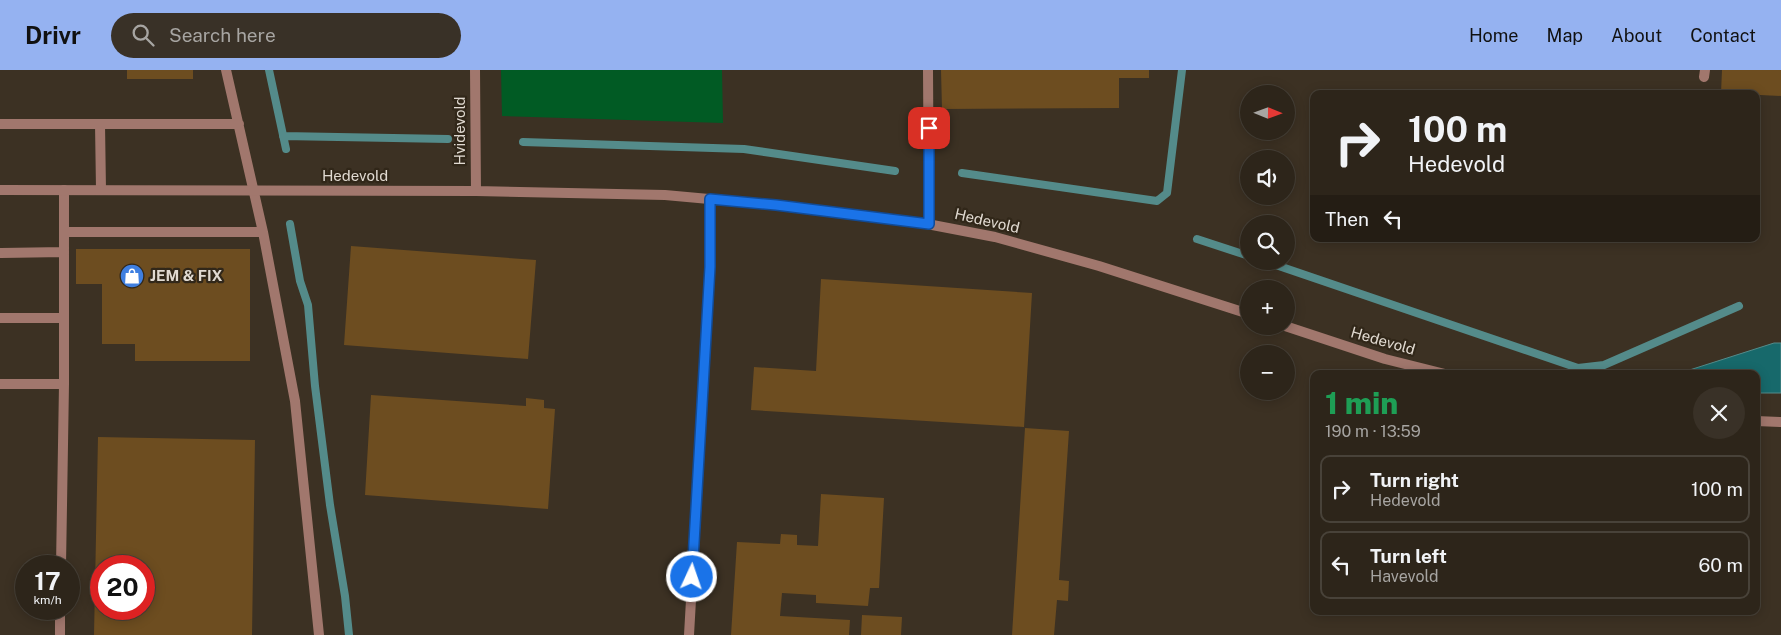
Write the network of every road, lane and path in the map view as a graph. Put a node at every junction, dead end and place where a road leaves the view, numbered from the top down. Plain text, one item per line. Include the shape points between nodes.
1 (226, 70) edge
2 (475, 70) edge
3 (928, 70) edge
4 (0, 124) edge
5 (100, 124) junction
6 (239, 124) junction
7 (0, 190) edge
8 (64, 190) junction
9 (100, 190) junction
10 (254, 191) junction
11 (476, 192) junction
12 (710, 199) junction
13 (929, 224) junction
14 (64, 232) junction
15 (263, 232) junction
16 (1, 252) dead end
17 (64, 252) junction
18 (1240, 311) edge
19 (0, 318) edge
20 (64, 318) junction
21 (1295, 329) edge
22 (1429, 370) edge
23 (0, 384) edge
24 (64, 384) junction
25 (1760, 421) edge
26 (1781, 422) edge
27 (61, 555) edge
28 (60, 620) edge
29 (60, 635) edge
30 (319, 635) edge
31 (689, 635) edge

1 - 6 street
2 - 11 street, Hvidevold
3 - 13 street
4 - 5 street
5 - 6 street
5 - 9 street
6 - 10 street
7 - 8 street, Hedevold
8 - 9 street, Hedevold
8 - 14 street
9 - 10 street, Hedevold
10 - 11 street, Hedevold
10 - 15 street
11 - 12 street, Hedevold
12 - 13 street, Hedevold
12 - 31 street via 710,267
13 - 18 street, Hedevold via 995,237 1099,266
14 - 15 street
14 - 17 street
15 - 30 street via 295,400
16 - 17 street
17 - 20 street
19 - 20 street
20 - 24 street
21 - 22 street, Hedevold
23 - 24 street
24 - 27 street
25 - 26 street
28 - 29 street

